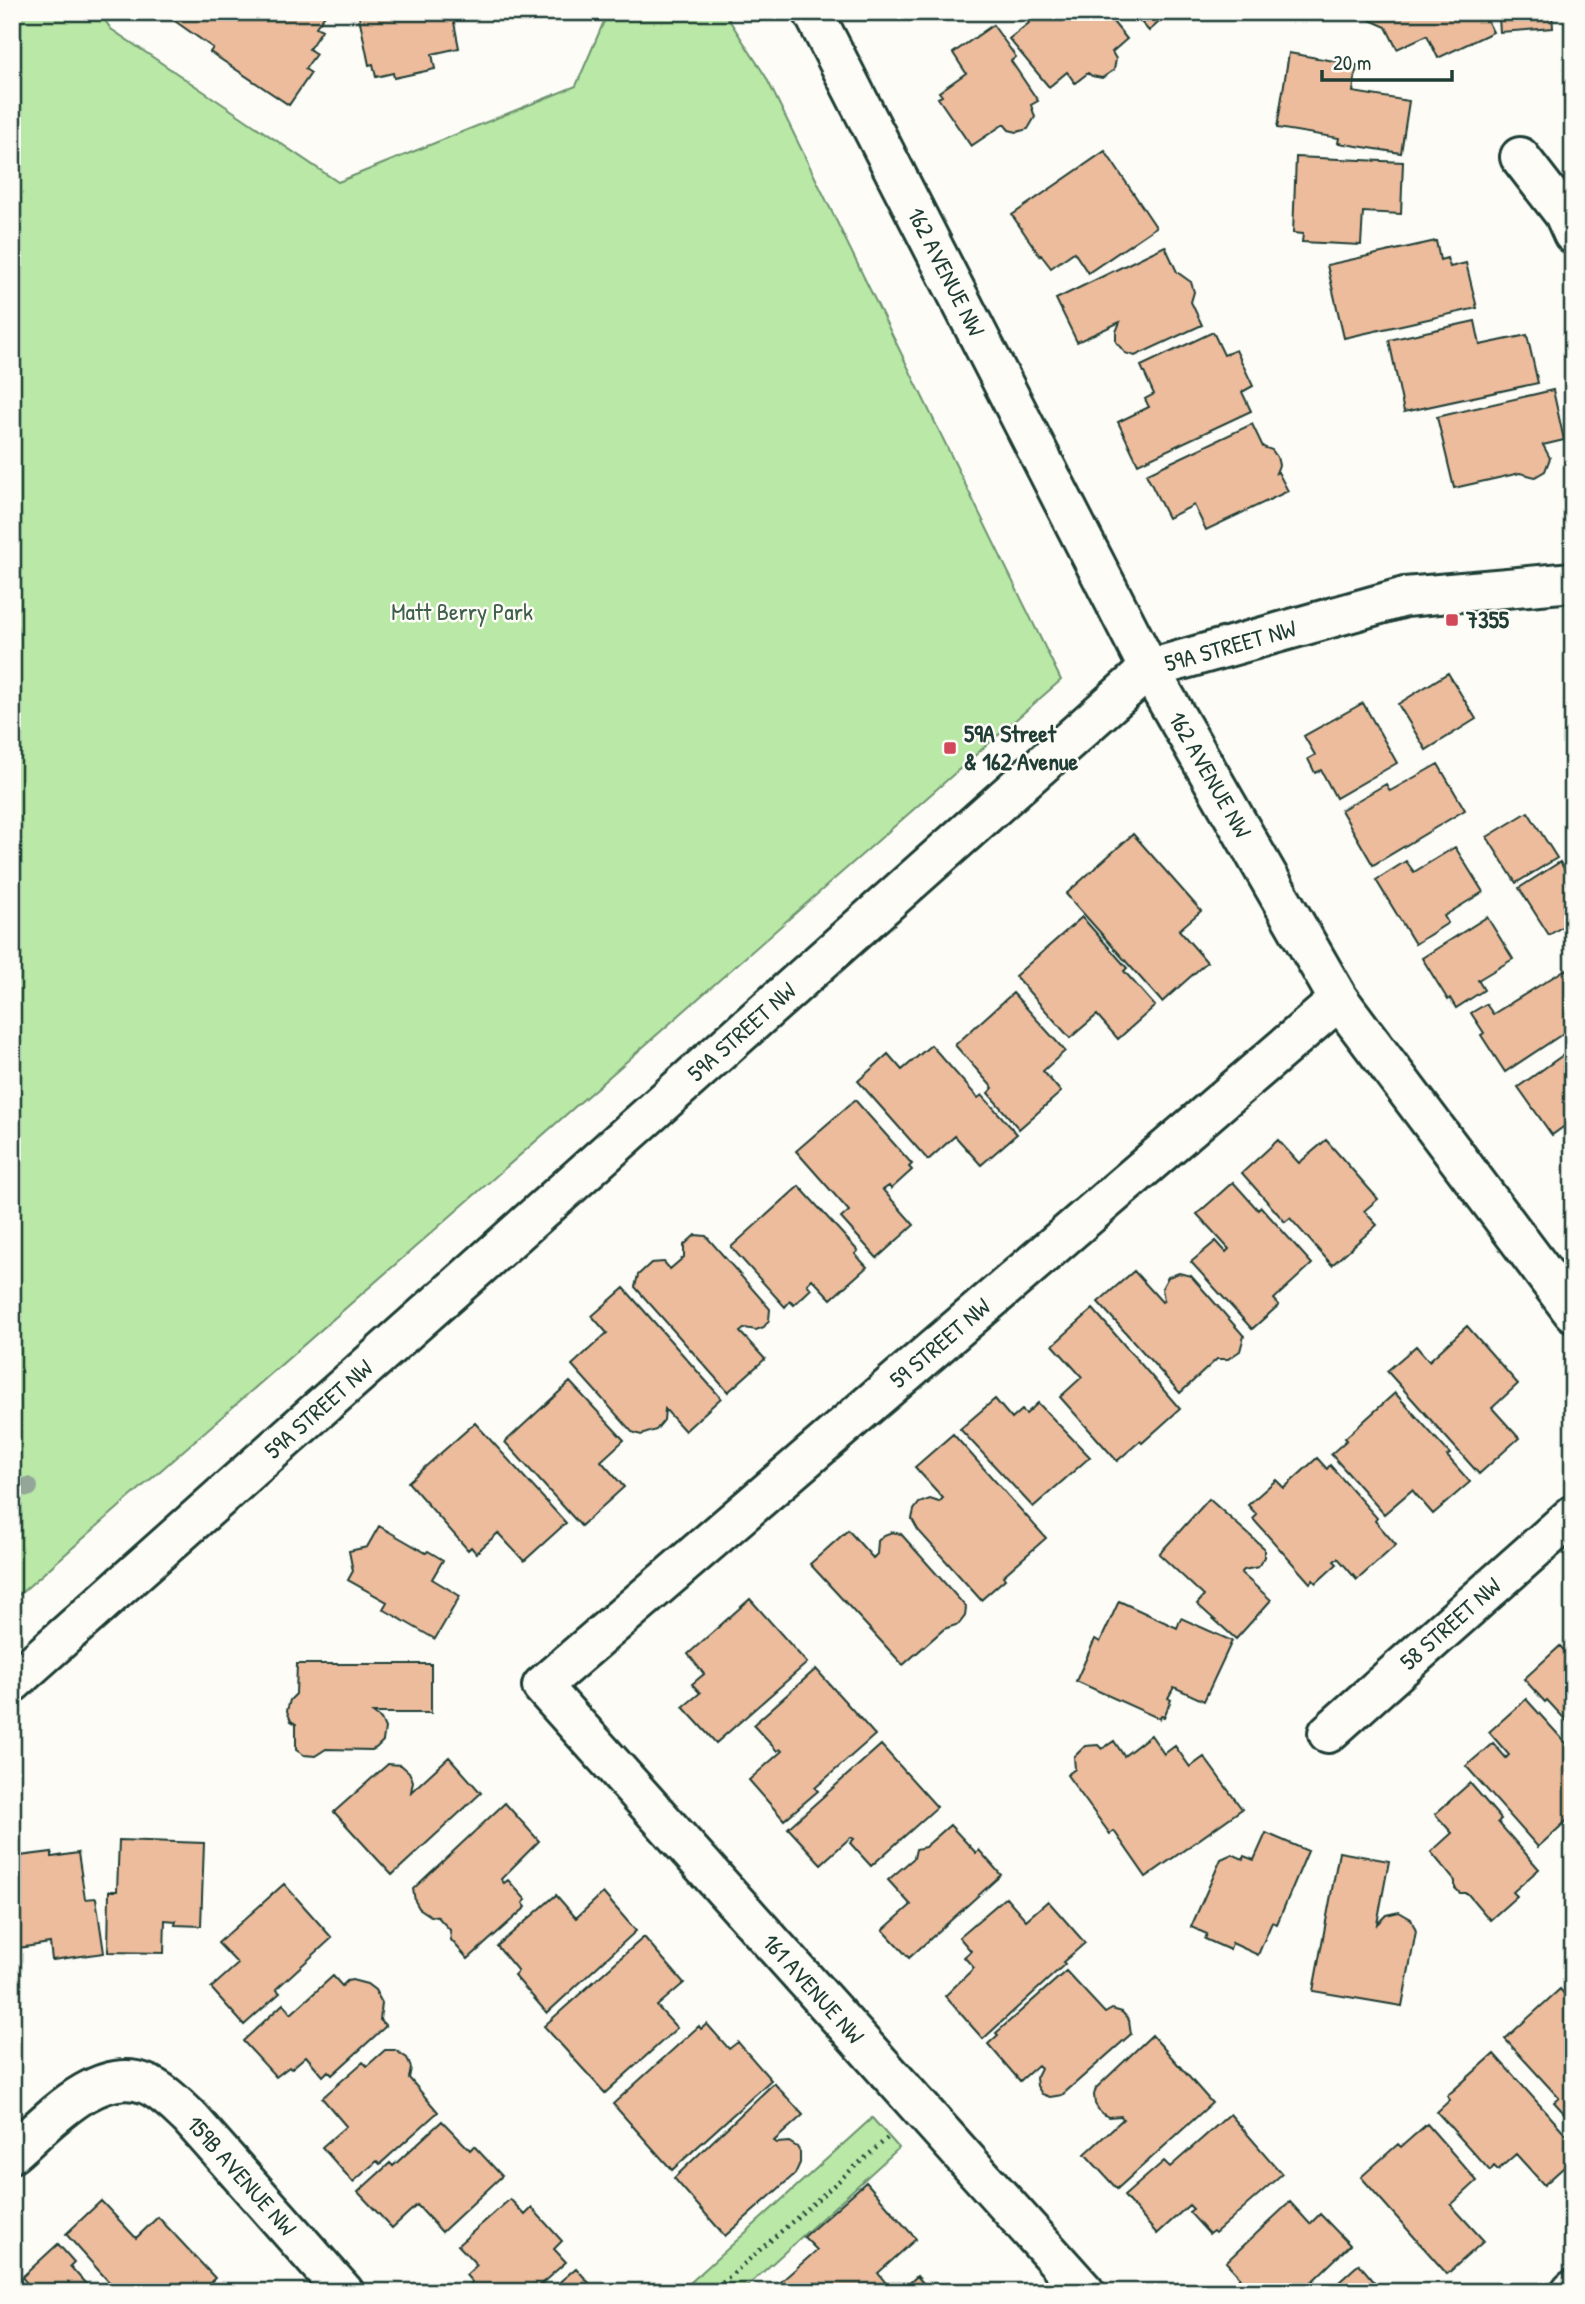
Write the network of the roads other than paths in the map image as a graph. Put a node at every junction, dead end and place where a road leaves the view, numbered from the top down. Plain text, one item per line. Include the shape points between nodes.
1 (823, 16) edge
2 (1520, 158) dead end
3 (1573, 234) edge
4 (1573, 582) edge
5 (1149, 669) junction
6 (1339, 1000) junction
7 (1573, 1312) edge
8 (1573, 1515) edge
9 (12, 1683) edge
10 (542, 1686) joint
11 (1328, 1733) dead end
12 (12, 2153) edge
13 (344, 2292) edge
14 (1085, 2292) edge

1 - 5 street, 162 AVENUE NW
2 - 3 street via 1564,214
4 - 5 street, 59A STREET NW via 1405,597
5 - 6 street, 162 AVENUE NW
5 - 9 street, 59A STREET NW
6 - 7 street, 162 AVENUE NW
6 - 10 street, 59 STREET NW
8 - 11 street, 58 STREET NW
10 - 14 street, 161 AVENUE NW
12 - 13 street, 159B AVENUE NW via 92,2088 112,2081 146,2083 182,2111

